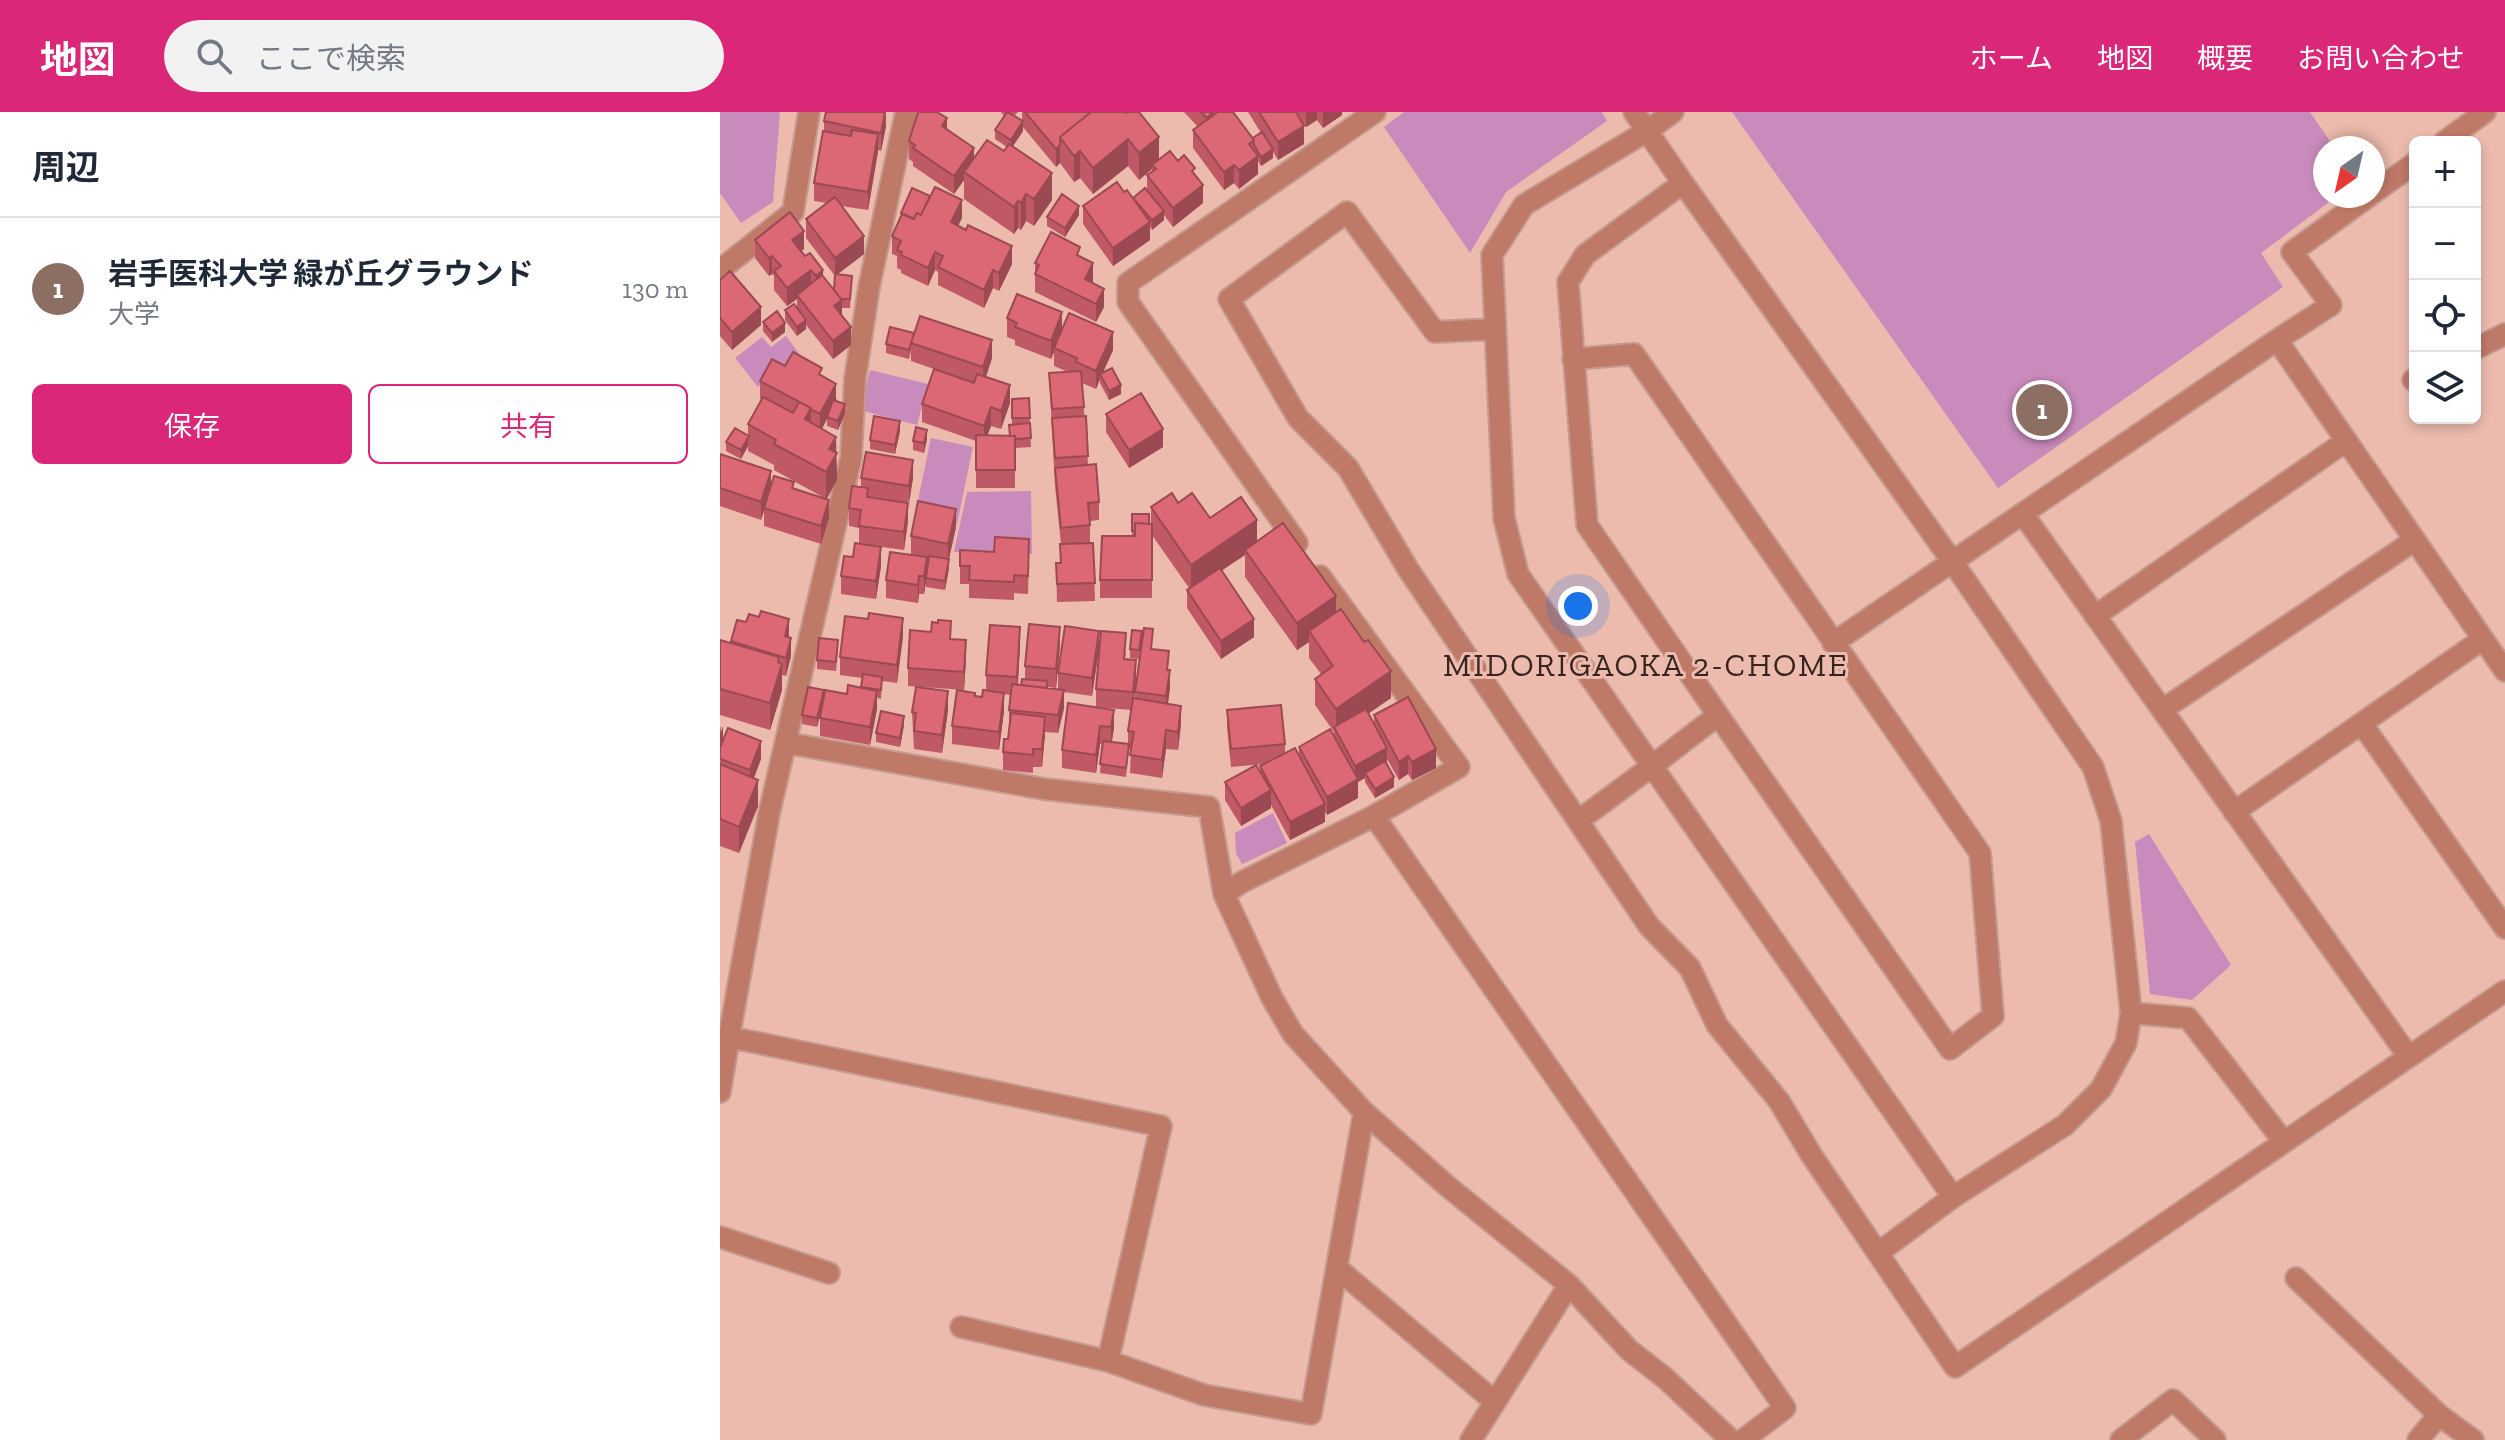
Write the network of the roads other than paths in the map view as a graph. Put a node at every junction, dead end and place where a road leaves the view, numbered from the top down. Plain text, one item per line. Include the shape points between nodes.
1 (809, 112) edge
2 (906, 112) edge
3 (1375, 112) edge
4 (1634, 112) edge
5 (1673, 112) edge
6 (2485, 112) edge
7 (1647, 131) junction
8 (2452, 136) edge
9 (2409, 167) edge
10 (1683, 183) junction
11 (2385, 185) edge
12 (2353, 208) edge
13 (720, 270) edge
14 (1495, 329) junction
15 (2505, 334) edge
16 (2277, 340) junction
17 (2481, 346) edge
18 (1573, 359) junction
19 (2346, 441) junction
20 (2023, 514) junction
21 (2415, 540) junction
22 (1952, 561) junction
23 (2095, 616) junction
24 (2483, 639) junction
25 (1833, 643) junction
26 (2505, 671) edge
27 (2162, 710) junction
28 (1718, 715) junction
29 (2362, 724) junction
30 (787, 743) junction
31 (1652, 766) junction
32 (2234, 812) junction
33 (1374, 816) junction
34 (1578, 821) junction
35 (1224, 894) junction
36 (2505, 928) edge
37 (2505, 991) edge
38 (2131, 1013) junction
39 (729, 1037) junction
40 (2409, 1057) junction
41 (720, 1092) edge
42 (1364, 1112) junction
43 (2284, 1142) junction
44 (1953, 1197) junction
45 (720, 1237) edge
46 (1878, 1253) junction
47 (1337, 1268) junction
48 (829, 1273) dead end
49 (2296, 1278) dead end
50 (1569, 1285) junction
51 (961, 1327) dead end
52 (1108, 1361) junction
53 (1495, 1402) junction
54 (2439, 1415) junction
55 (1471, 1440) edge
56 (1731, 1440) edge
57 (1743, 1440) edge
58 (2121, 1440) edge
59 (2215, 1440) edge
60 (2418, 1440) edge
61 (2473, 1440) edge

1 - 13 street via 793,212
2 - 30 street via 869,287 855,379 851,458
3 - 33 street via 1128,283 1128,302 1459,767
4 - 7 street
5 - 7 street
6 - 8 street
7 - 10 street
7 - 14 street via 1524,205 1492,255
9 - 11 street
10 - 18 street via 1585,255 1568,282
10 - 22 street
12 - 16 street via 2292,252 2331,305
14 - 31 street via 1504,518 1518,574
14 - 34 street via 1435,332 1347,212 1229,299 1298,418 1348,468 1408,569
15 - 17 street
16 - 19 street
16 - 20 street
18 - 25 street via 1634,354
18 - 28 street via 1587,525
19 - 21 street
19 - 23 street
20 - 22 street
20 - 23 street
21 - 24 street
21 - 27 street
22 - 25 street
22 - 38 street via 2093,767 2111,821
23 - 27 street
24 - 26 street
24 - 29 street
25 - 28 street via 1980,853 1993,1016 1950,1049
27 - 32 street
28 - 31 street
29 - 32 street
29 - 36 street
30 - 35 street via 1044,789 1209,807
30 - 39 street
31 - 34 street
31 - 44 street
32 - 40 street
33 - 35 street
33 - 57 street via 1785,1408
34 - 46 street via 1649,926 1690,968 1717,1025 1779,1101
35 - 42 street via 1293,1034
37 - 40 street
38 - 43 street via 2188,1018
38 - 44 street via 2126,1043 2101,1089 2065,1125
39 - 41 street
39 - 52 street via 1161,1126
40 - 43 street
42 - 47 street
42 - 50 street
43 - 46 street via 1955,1367
44 - 46 street
45 - 48 street
47 - 52 street via 1311,1414 1204,1395
47 - 53 street
49 - 54 street
50 - 53 street
50 - 56 street via 1629,1350
51 - 52 street
53 - 55 street
54 - 60 street
54 - 61 street
58 - 59 street via 2173,1400

